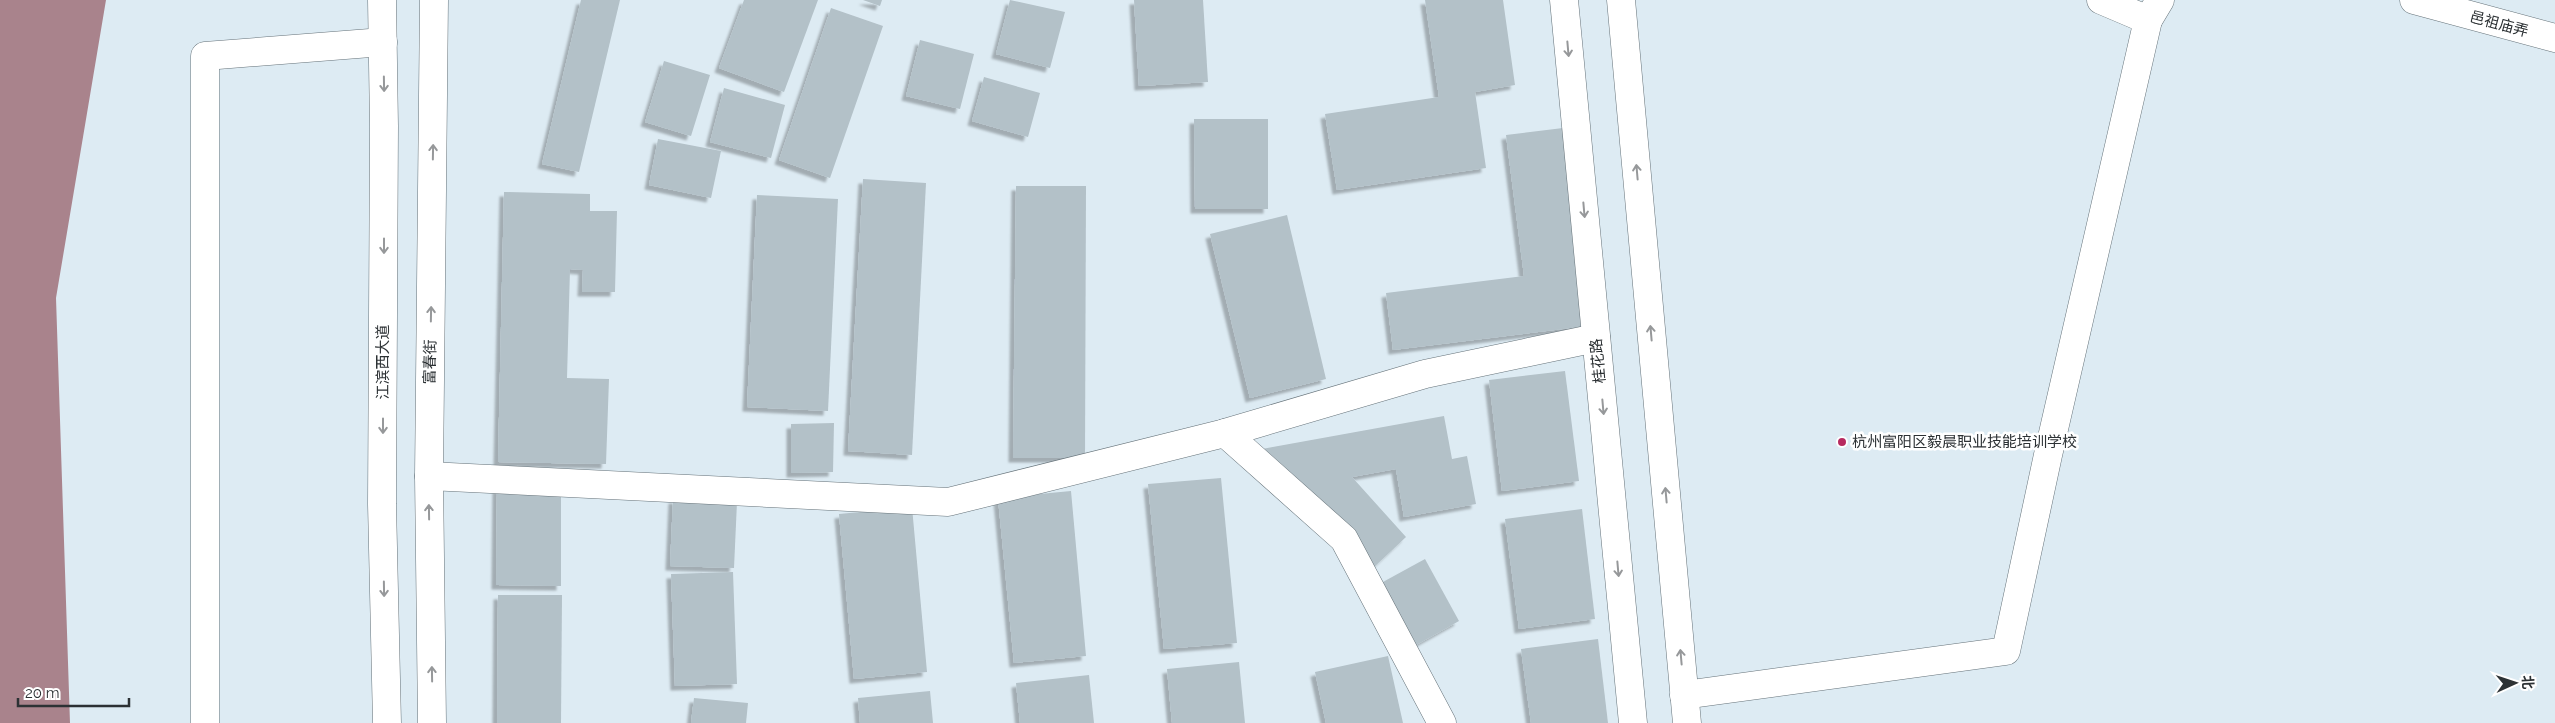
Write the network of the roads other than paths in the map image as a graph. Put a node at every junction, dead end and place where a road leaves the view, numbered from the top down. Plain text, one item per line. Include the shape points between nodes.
1 (382, 0) edge
2 (434, 0) edge
3 (1564, 0) edge
4 (1621, 0) edge
5 (2101, 0) edge
6 (2422, 2) edge
7 (2154, 10) edge
8 (2555, 38) edge
9 (383, 42) junction
10 (1596, 338) junction
11 (1226, 432) junction
12 (429, 476) junction
13 (1684, 695) junction
14 (205, 723) edge
15 (387, 723) edge
16 (432, 723) edge
17 (1442, 723) edge
18 (1633, 723) edge
19 (1687, 723) edge

1 - 9 street, 江滨西大道
12 -> 2 street, 富春街
3 -> 10 street, 桂花路
13 -> 4 street
5 - 7 street
6 - 8 street, 邑祖庙弄
7 - 13 street via 2052,435 2006,651
9 - 14 street via 205,56
9 -> 15 street, 江滨西大道 via 382,504
10 - 11 street via 1425,374
10 -> 18 street, 桂花路
11 - 12 street via 948,502
11 - 17 street via 1344,539
16 -> 12 street, 富春街
13 - 19 street

